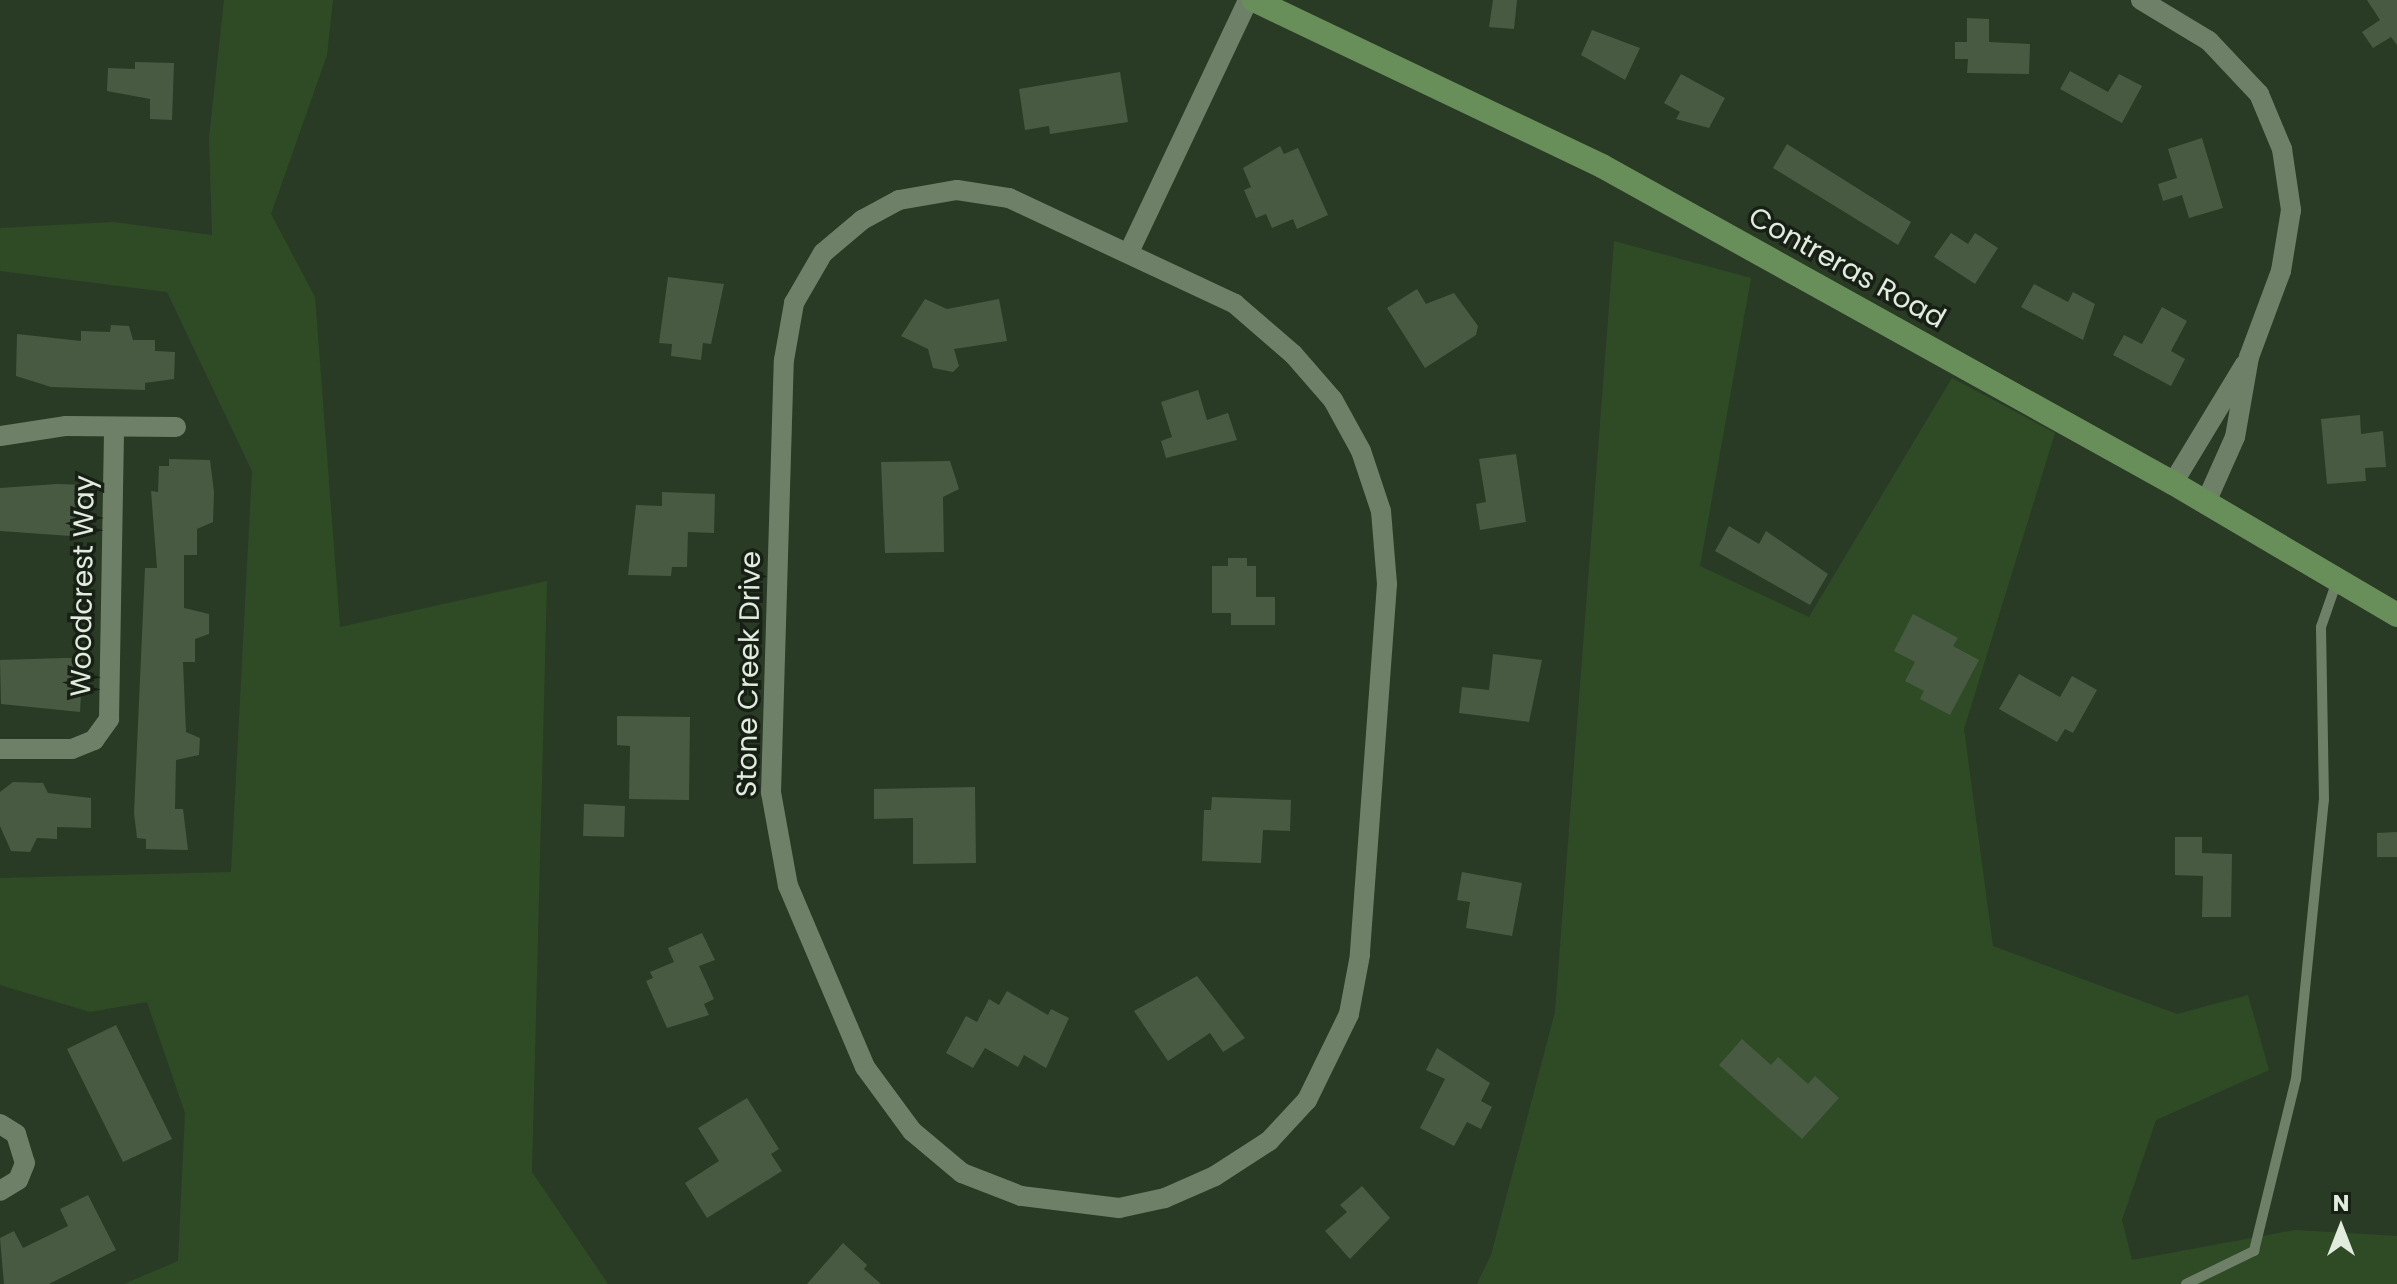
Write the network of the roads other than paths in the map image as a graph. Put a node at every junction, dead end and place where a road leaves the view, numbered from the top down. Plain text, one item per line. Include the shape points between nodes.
1 (1251, 0) edge
2 (2141, 0) edge
3 (1130, 250) junction
4 (2249, 357) junction
5 (114, 427) junction
6 (176, 427) dead end
7 (0, 436) edge
8 (2173, 483) junction
9 (2206, 502) junction
10 (2337, 581) junction
11 (2397, 615) edge
12 (0, 749) edge
13 (0, 1124) edge
14 (0, 1191) edge
15 (2186, 1284) edge

1 - 3 street
1 - 8 street, Contreras Road via 1602,166
2 - 4 street via 2209,41 2259,94 2282,149 2289,225 2281,271
3 - 3 street, Stone Creek Drive via 1009,198 957,190 899,200 862,220 823,253 794,303 784,360 771,792 788,886 865,1067 912,1131 962,1173 1021,1196 1119,1208 1165,1198 1215,1176 1269,1141 1331,1061 1349,1014 1360,955 1387,584 1381,511 1361,451 1333,400 1293,354 1235,304
4 - 8 street
4 - 9 street via 2235,437
5 - 6 street
5 - 7 street via 66,426
5 - 12 street, Woodcrest Way via 109,719 94,740 72,749
8 - 9 street, Contreras Road
9 - 10 street, Contreras Road
10 - 11 street, Contreras Road
10 - 15 lane via 2321,627 2324,800 2296,1079 2254,1251
13 - 14 street via 16,1134 25,1163 18,1180

